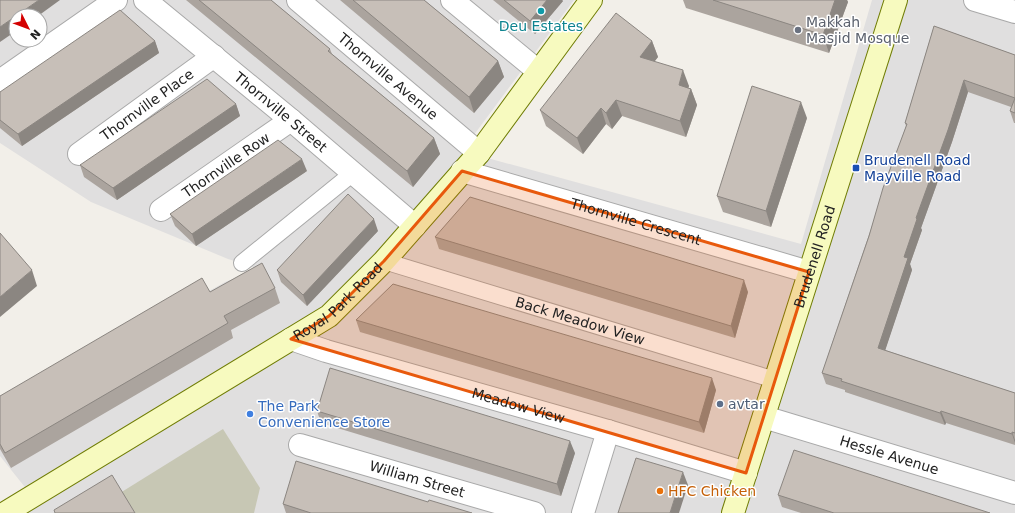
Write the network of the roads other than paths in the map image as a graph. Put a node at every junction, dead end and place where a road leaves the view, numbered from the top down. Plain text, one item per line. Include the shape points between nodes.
1 (116, 0) edge
2 (145, 0) edge
3 (298, 0) edge
4 (452, 0) edge
5 (591, 0) edge
6 (896, 0) edge
7 (975, 0) edge
8 (1015, 12) edge
9 (214, 56) junction
10 (538, 71) junction
11 (0, 81) edge
12 (291, 120) junction
13 (479, 153) junction
14 (79, 154) dead end
15 (462, 171) junction
16 (353, 173) junction
17 (161, 210) dead end
18 (415, 226) junction
19 (384, 261) junction
20 (242, 263) dead end
21 (810, 272) junction
22 (291, 339) junction
23 (775, 380) junction
24 (764, 417) junction
25 (608, 431) junction
26 (300, 445) dead end
27 (746, 473) junction
28 (1015, 492) edge
29 (5, 513) edge
30 (534, 513) edge
31 (583, 513) edge
32 (733, 513) edge

1 - 11 street
2 - 9 street, Thornville Street
3 - 13 street, Thornville Avenue
4 - 10 street
5 - 10 street, Royal Park Road
6 - 21 street, Brudenell Road
7 - 8 street
9 - 12 street, Thornville Street
9 - 14 street, Thornville Place
10 - 13 street, Royal Park Road
12 - 16 street, Thornville Street
12 - 17 street, Thornville Row
13 - 15 street, Royal Park Road
15 - 18 street, Royal Park Road
15 - 21 street, Thornville Crescent
16 - 18 street, Thornville Street
16 - 20 lane
18 - 19 street, Royal Park Road
19 - 22 street, Royal Park Road via 329,316
19 - 23 lane, Back Meadow View
21 - 23 street, Brudenell Road
22 - 25 street, Meadow View
22 - 29 street, Royal Park Road
23 - 24 street, Brudenell Road
24 - 27 street, Brudenell Road
24 - 28 street, Hessle Avenue
25 - 27 street, Meadow View
25 - 31 street
26 - 30 street, William Street
27 - 32 street, Brudenell Road

